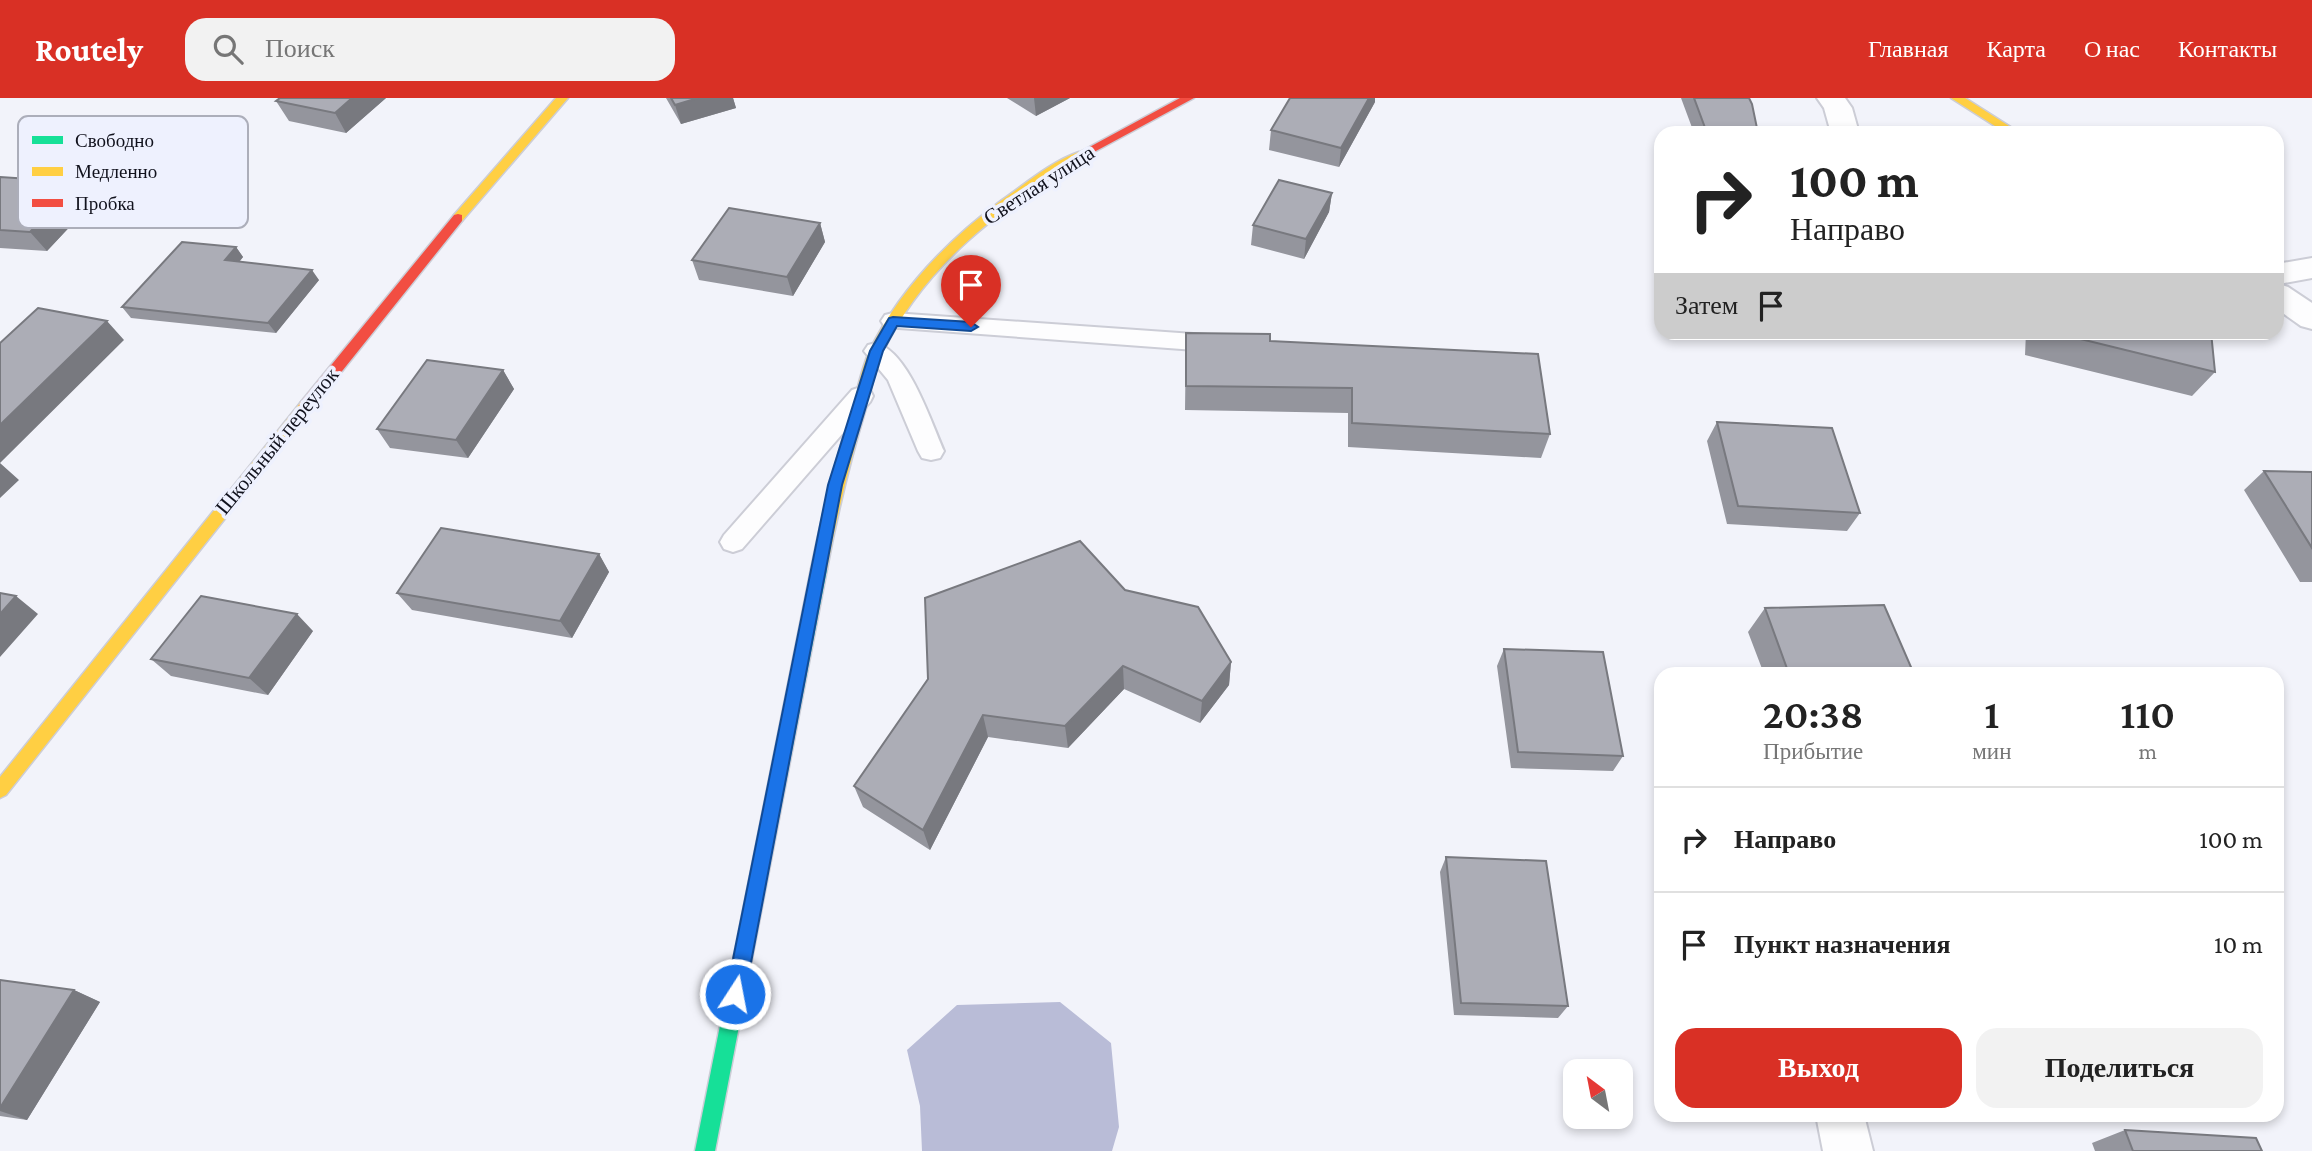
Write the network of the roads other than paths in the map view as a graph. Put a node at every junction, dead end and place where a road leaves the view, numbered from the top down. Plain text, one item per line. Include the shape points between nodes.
1 (562, 98) edge
2 (1188, 98) edge
3 (1831, 98) edge
4 (1957, 98) edge
5 (1843, 126) edge
6 (2003, 126) edge
7 (2312, 268) edge
8 (2284, 273) edge
9 (2284, 299) edge
10 (2312, 318) edge
11 (893, 321) junction
12 (1231, 344) edge
13 (876, 351) junction
14 (863, 394) junction
15 (930, 451) dead end
16 (733, 542) dead end
17 (0, 790) edge
18 (1842, 1122) edge
19 (705, 1151) edge
20 (1848, 1151) edge

1 - 17 street, Школьный переулок via 433,246
2 - 11 street, Светлая улица via 1076,157 995,209 940,261
3 - 5 street
4 - 6 street
7 - 8 street
9 - 10 street
11 - 12 lane
11 - 13 street, Светлая улица
13 - 14 street, Светлая улица
13 - 15 lane via 898,376
14 - 16 lane
14 - 19 street, Светлая улица via 835,485
18 - 20 street

